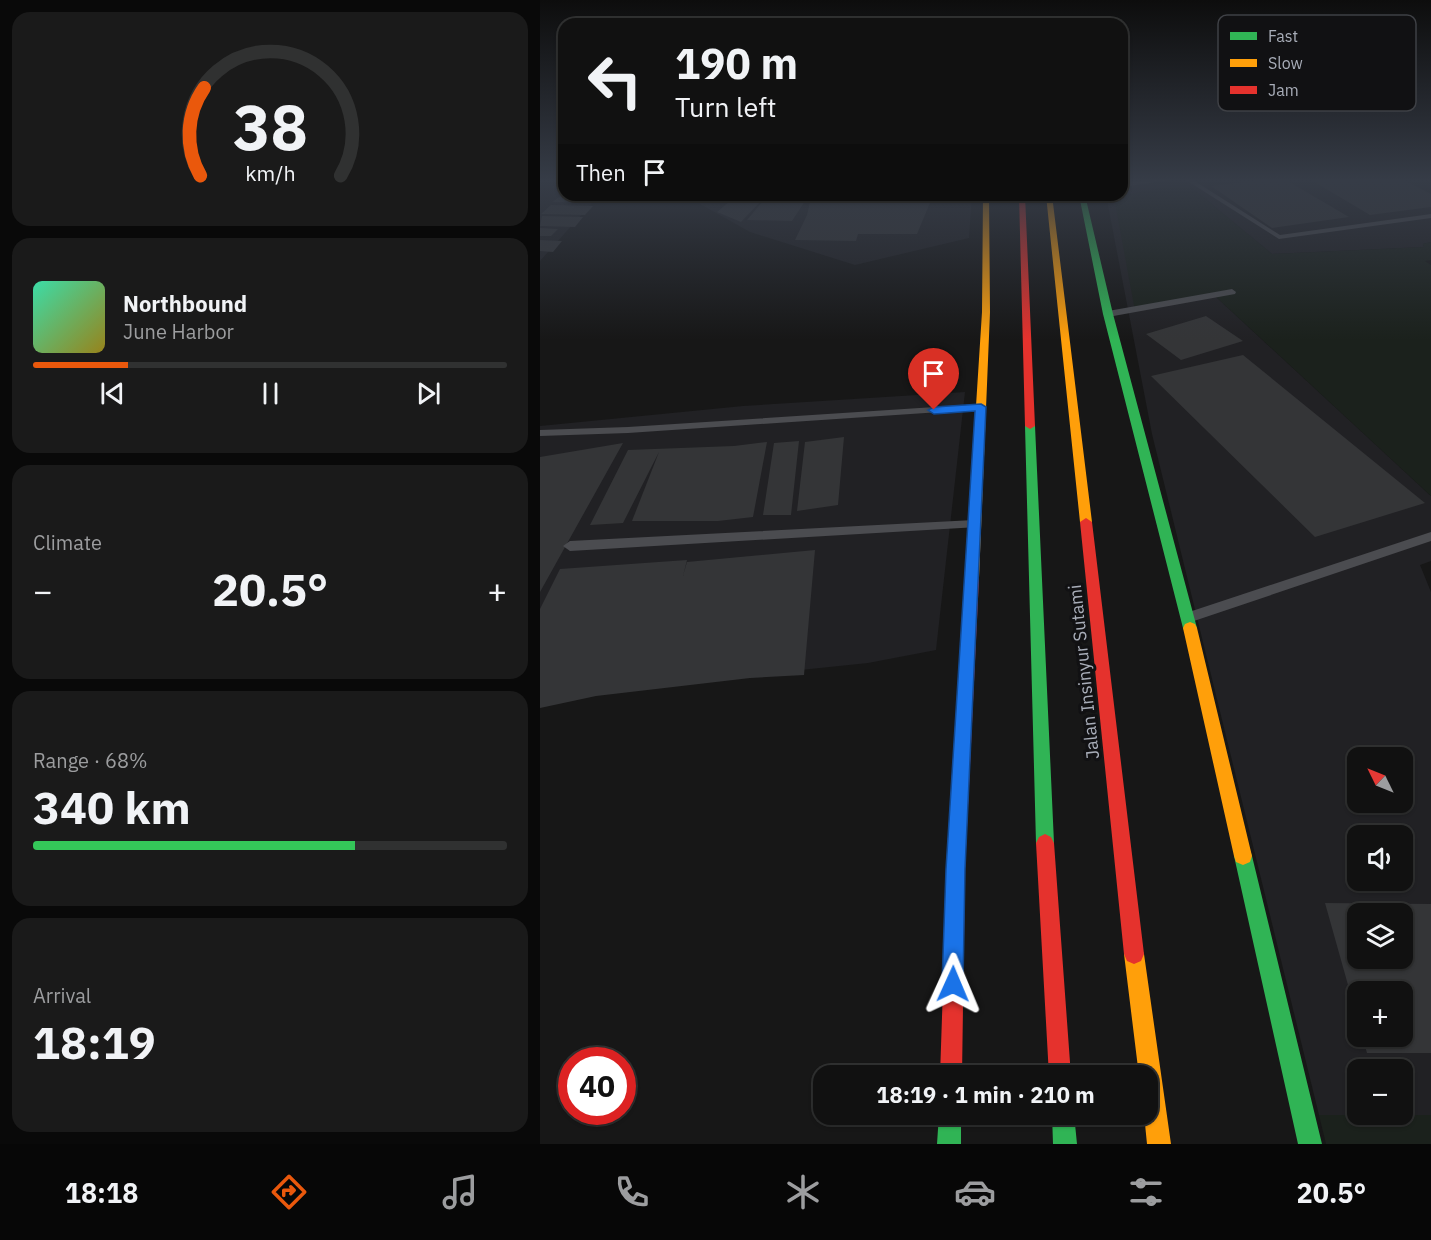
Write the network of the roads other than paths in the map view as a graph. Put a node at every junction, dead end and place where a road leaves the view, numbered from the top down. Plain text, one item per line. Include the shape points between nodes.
1 (986, 233) edge
2 (1023, 233) edge
3 (1053, 233) edge
4 (1090, 233) edge
5 (1273, 233) edge
6 (1305, 233) edge
7 (1232, 291) dead end
8 (1108, 314) junction
9 (981, 407) junction
10 (540, 433) edge
11 (974, 524) junction
12 (1431, 536) edge
13 (570, 546) dead end
14 (1188, 618) junction
15 (951, 1065) edge
16 (1059, 1065) edge
17 (950, 1125) edge
18 (1064, 1125) edge
19 (949, 1144) edge
20 (1065, 1144) edge
21 (1159, 1144) edge
22 (1310, 1144) edge

1 - 9 main road
2 - 16 main road via 1047,894
3 - 21 main road, Jalan Insinyur Sutami via 1129,912
4 - 8 main road
5 - 6 lane via 1279,237
7 - 8 lane
8 - 14 main road
9 - 10 lane
9 - 11 main road
11 - 13 lane
11 - 15 main road via 956,869
12 - 14 lane
14 - 22 main road
17 - 19 main road
18 - 20 main road

